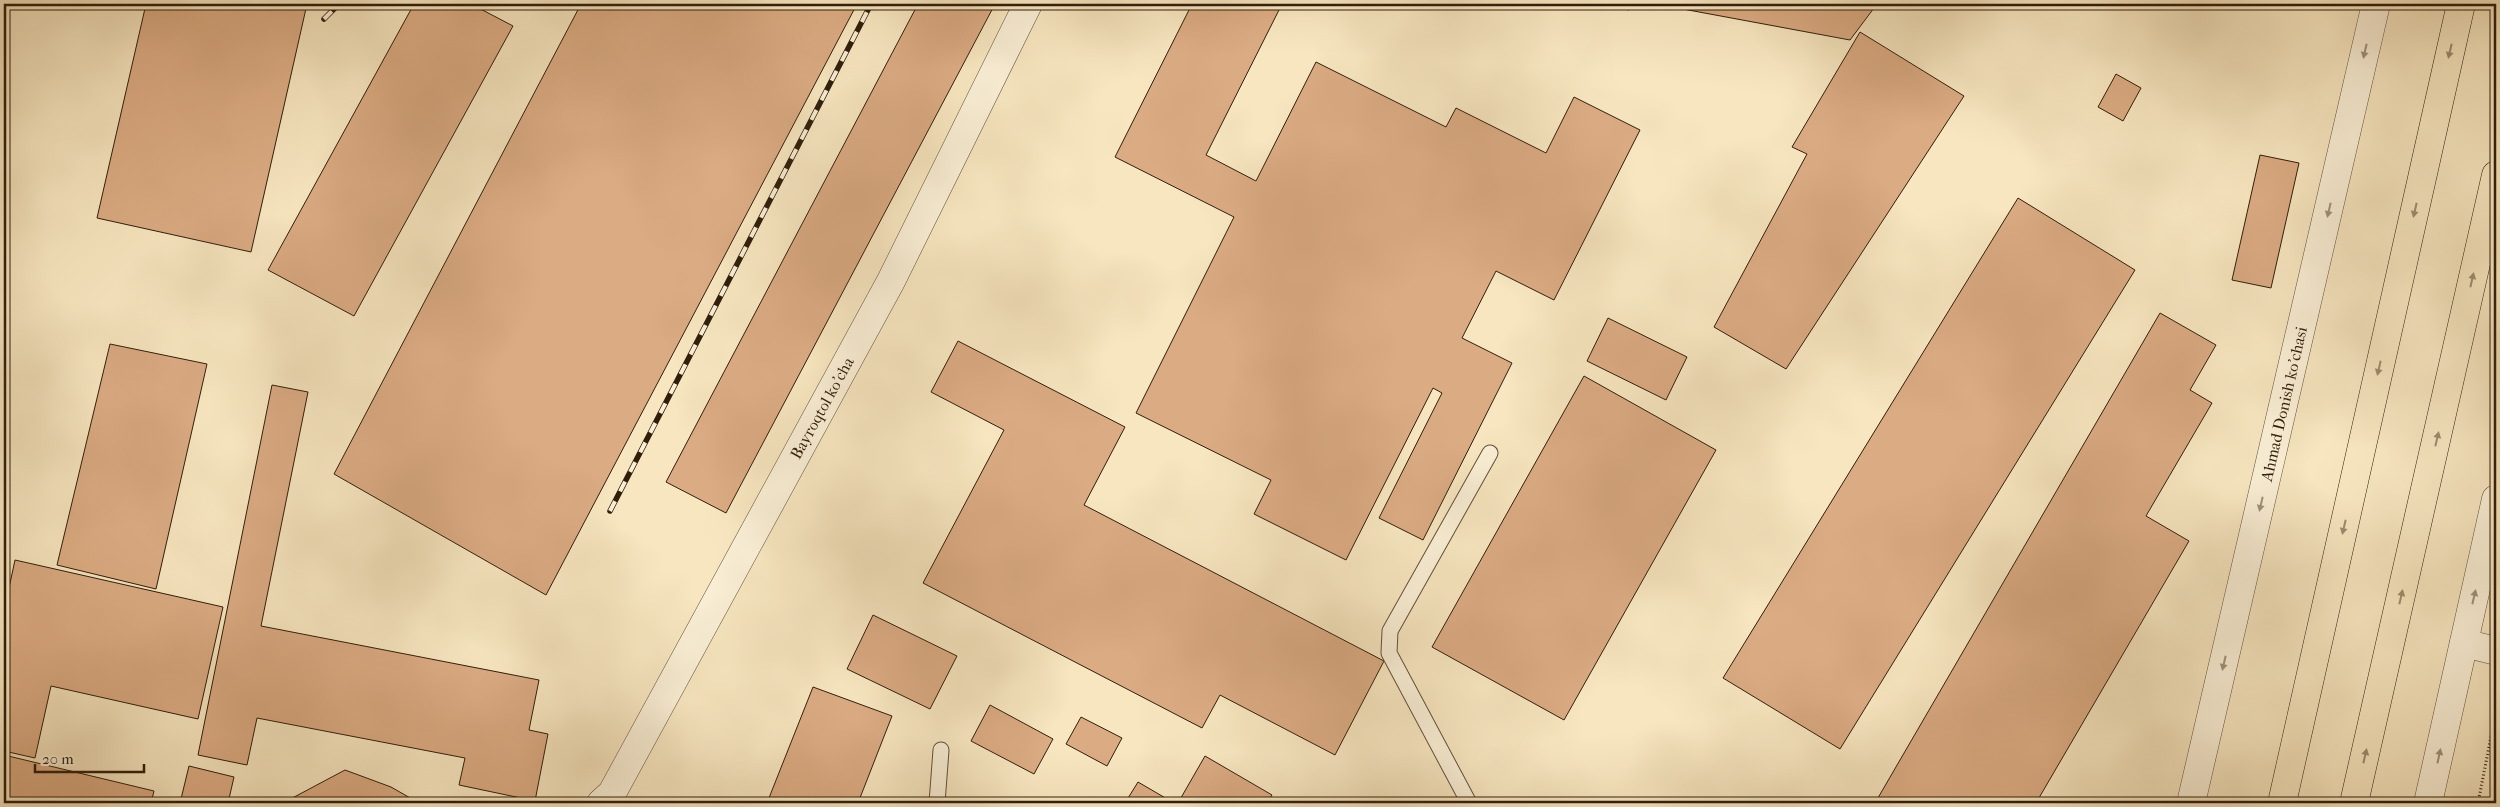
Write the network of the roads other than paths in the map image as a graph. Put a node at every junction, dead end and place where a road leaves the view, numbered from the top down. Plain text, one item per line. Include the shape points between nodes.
1 (1028, 4) edge
2 (2376, 4) edge
3 (2461, 4) edge
4 (2496, 175) edge
5 (1490, 453) dead end
6 (2496, 499) edge
7 (2464, 643) junction
8 (2496, 651) edge
9 (941, 750) dead end
10 (601, 803) edge
11 (937, 803) edge
12 (1469, 803) edge
13 (2192, 803) edge
14 (2282, 803) edge
15 (2354, 803) edge
16 (2428, 803) edge

1 - 10 street, Bayroqtol ko'cha via 891,281 612,792
2 -> 13 street, Ahmad Donish ko'chasi
3 -> 14 main road
15 -> 4 main road
5 - 12 lane via 1390,631 1389,652
7 -> 6 street
7 - 8 street
16 -> 7 street
9 - 11 lane

